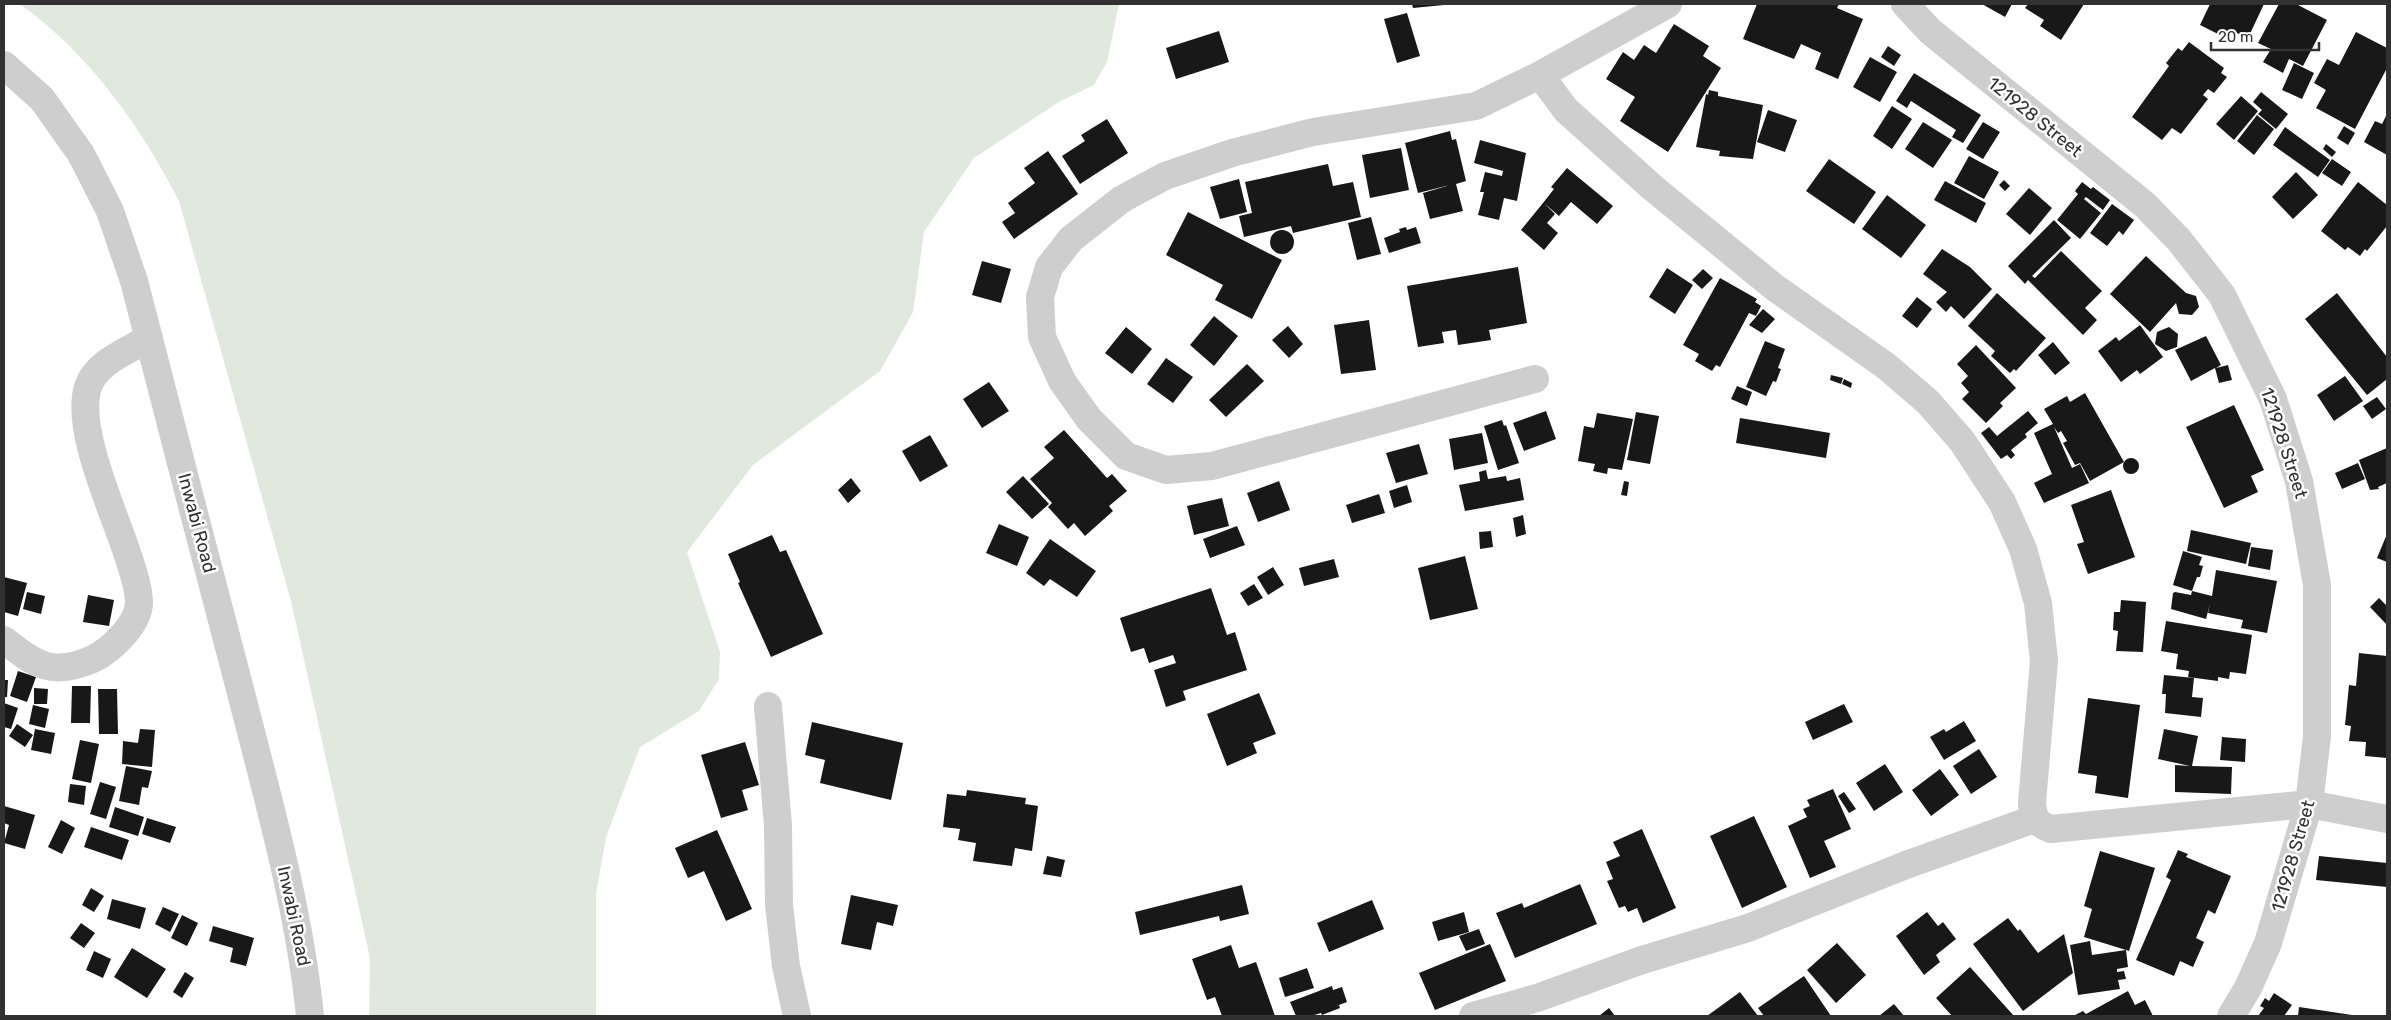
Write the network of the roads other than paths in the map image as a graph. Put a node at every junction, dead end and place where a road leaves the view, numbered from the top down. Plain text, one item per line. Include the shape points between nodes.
1 (1668, 4) edge
2 (1905, 4) edge
3 (4, 65) edge
4 (1540, 75) junction
5 (149, 338) junction
6 (1535, 379) dead end
7 (4, 640) edge
8 (768, 706) dead end
9 (2309, 804) junction
10 (2034, 818) junction
11 (2387, 819) edge
12 (310, 1016) edge
13 (797, 1016) edge
14 (1473, 1016) edge
15 (2231, 1016) edge

1 - 4 street
2 - 9 street, 121928 Street via 1930,31 2145,205 2179,240 2222,295 2276,408 2299,481 2317,585 2317,736
3 - 5 street, Inwabi Road via 42,99 81,154 110,211
4 - 6 street via 1476,106 1313,132 1232,152 1165,176 1122,199 1072,239 1049,267 1040,296 1042,337 1067,389 1089,419 1126,456 1166,470 1212,466
4 - 10 street via 1566,110 1653,188 1774,286 1886,366 1928,402 1962,441 2002,502 2024,549 2038,603 2044,661 2032,804
5 - 7 street via 100,367 88,387 86,411 95,461 122,532 135,578 139,603 134,618 107,652 79,665 49,668 25,657
5 - 12 street, Inwabi Road via 290,891 305,967
8 - 13 street via 778,826 779,905 786,966
9 - 10 street via 2051,829 2040,825
9 - 11 street
9 - 15 street, 121928 Street via 2268,943 2248,988
10 - 14 street via 1748,928

